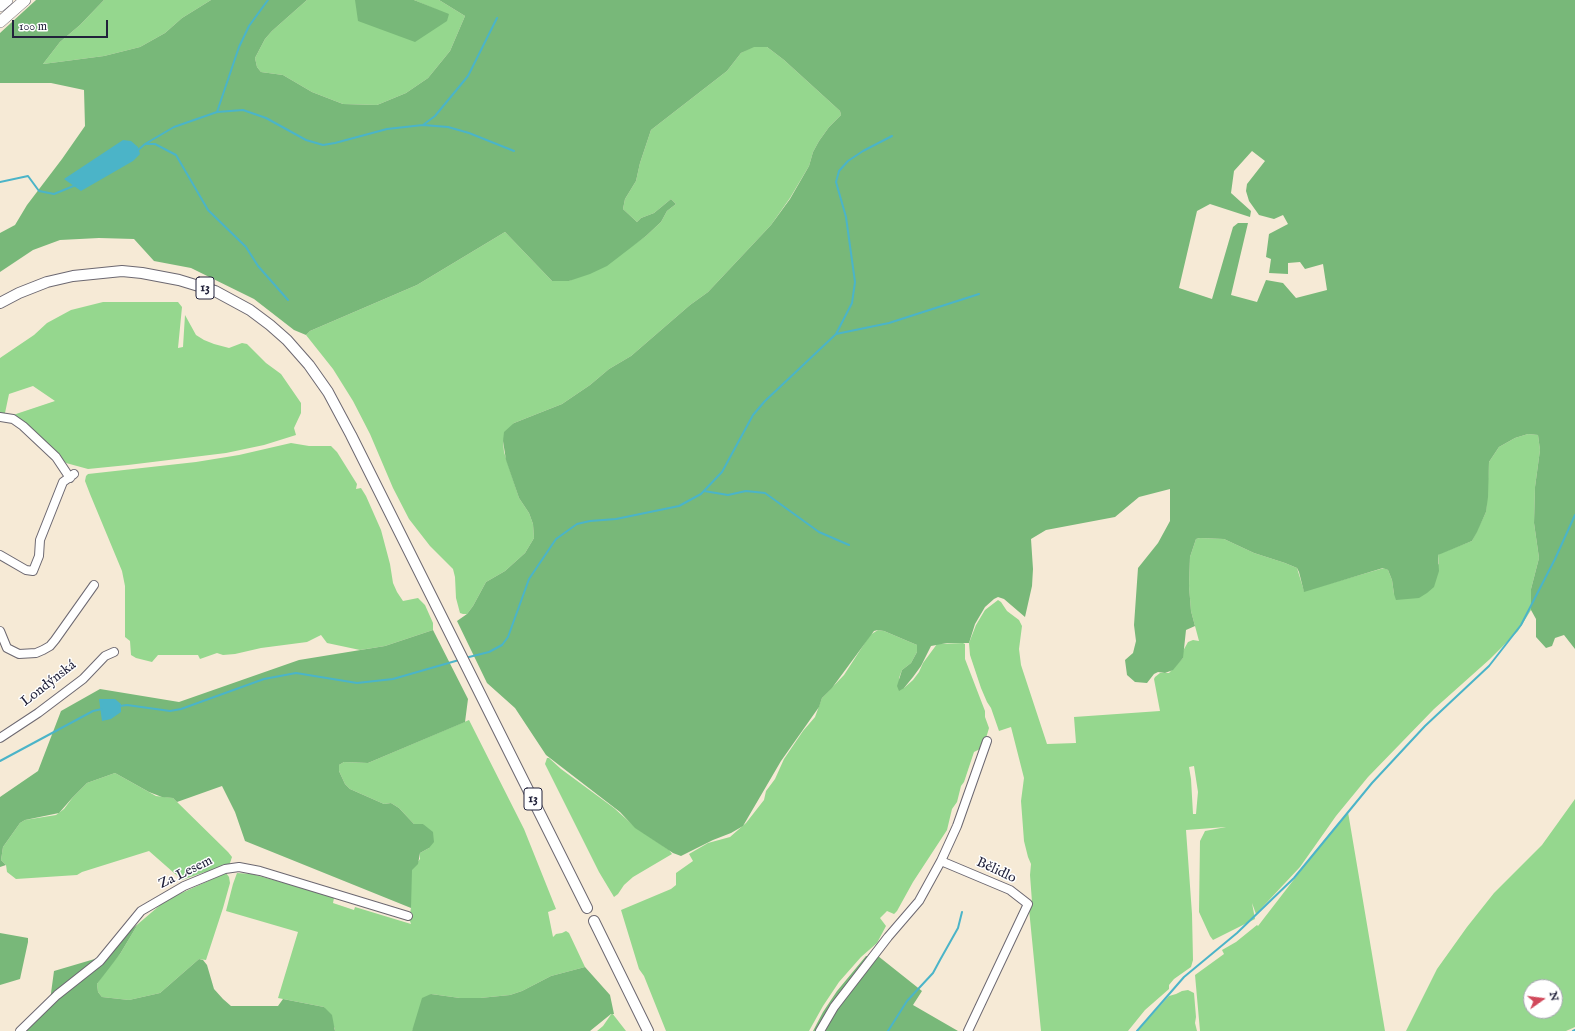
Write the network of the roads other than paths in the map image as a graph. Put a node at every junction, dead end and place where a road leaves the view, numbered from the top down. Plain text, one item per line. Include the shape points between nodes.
1 (7, 0) edge
2 (25, 0) edge
3 (0, 6) edge
4 (0, 22) edge
5 (0, 303) edge
6 (0, 417) edge
7 (0, 555) edge
8 (94, 585) dead end
9 (0, 631) edge
10 (4, 649) edge
11 (114, 652) dead end
12 (0, 738) edge
13 (987, 741) dead end
14 (941, 861) junction
15 (587, 908) dead end
16 (408, 916) dead end
17 (594, 921) dead end
18 (20, 1031) edge
19 (648, 1031) edge
20 (820, 1031) edge
21 (968, 1031) edge

1 - 3 highway
2 - 4 highway
5 - 15 main road, 13 via 33,288 67,277 122,271 179,280 215,291 250,310 287,340 328,392
6 - 7 street via 13,419 23,426 72,476 63,482 40,540 39,556 33,570 26,570
8 - 10 street via 50,646 36,653 24,655
9 - 10 street
11 - 12 street, Londýnská via 105,656 83,679 38,713
13 - 14 street via 957,826
14 - 20 street via 919,901 834,1006
14 - 21 street, Bělidlo via 1010,890 1028,904
16 - 18 street, Za Lesem via 260,871 239,867 225,869 184,886 141,911 100,961 57,995
17 - 19 main road

